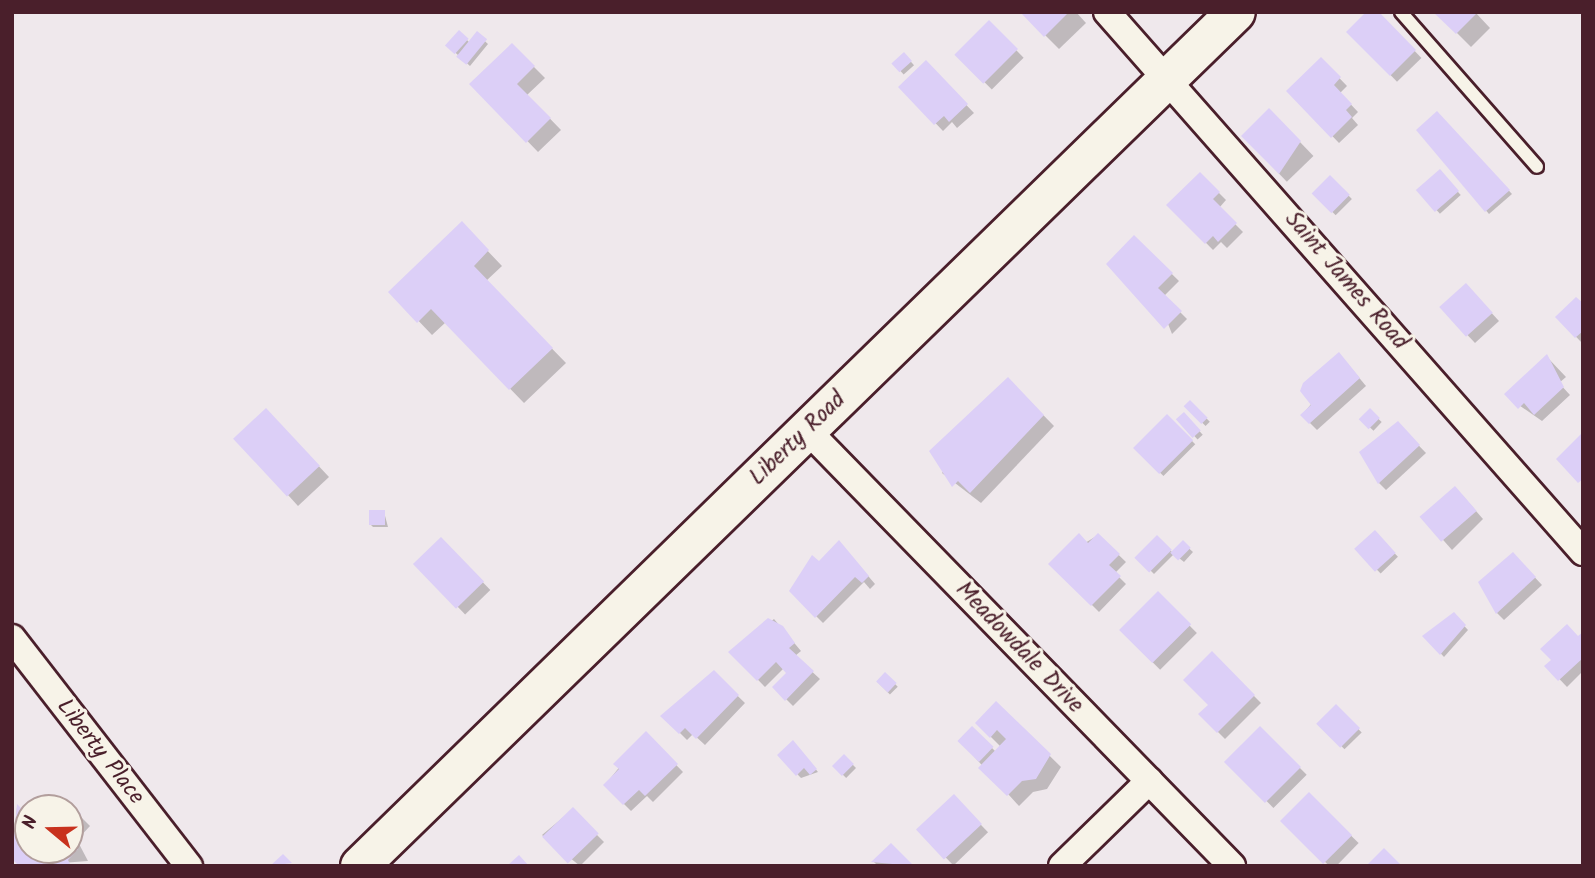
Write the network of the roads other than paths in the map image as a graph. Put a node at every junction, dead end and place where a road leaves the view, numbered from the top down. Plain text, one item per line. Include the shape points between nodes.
1 (1107, 12) edge
2 (1236, 12) edge
3 (1401, 12) edge
4 (1168, 78) junction
5 (1537, 167) dead end
6 (807, 430) junction
7 (1583, 552) edge
8 (12, 638) edge
9 (1149, 781) junction
10 (189, 866) edge
11 (359, 866) edge
12 (1062, 866) edge
13 (1232, 866) edge

1 - 4 street, Saint James Road
2 - 4 main road, Liberty Road
3 - 5 lane
4 - 6 main road, Liberty Road
4 - 7 street, Saint James Road
6 - 9 street, Meadowdale Drive
6 - 11 main road, Liberty Road
8 - 10 street, Liberty Place
9 - 12 street
9 - 13 street, Meadowdale Drive

